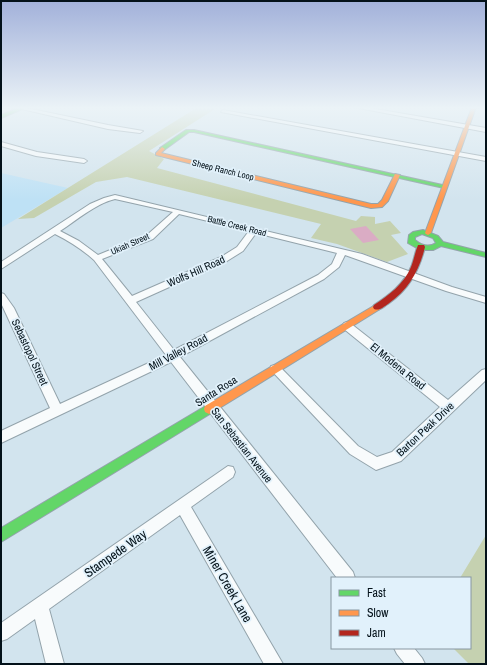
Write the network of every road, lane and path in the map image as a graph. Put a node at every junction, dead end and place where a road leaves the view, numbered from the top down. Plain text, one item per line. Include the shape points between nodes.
1 (179, 138) edge
2 (226, 138) edge
3 (369, 138) edge
4 (462, 138) edge
5 (1, 144) edge
6 (455, 154) junction
7 (486, 159) edge
8 (84, 161) dead end
9 (397, 175) junction
10 (444, 186) junction
11 (178, 211) junction
12 (254, 230) junction
13 (53, 231) junction
14 (428, 233) junction
15 (440, 244) junction
16 (421, 247) junction
17 (342, 252) junction
18 (486, 256) edge
19 (97, 258) junction
20 (1, 266) edge
21 (412, 276) junction
22 (1, 296) edge
23 (486, 300) edge
24 (130, 301) junction
25 (347, 326) junction
26 (174, 356) junction
27 (275, 369) junction
28 (486, 373) edge
29 (448, 407) junction
30 (213, 408) junction
31 (57, 410) junction
32 (1, 437) edge
33 (228, 472) dead end
34 (182, 505) junction
35 (1, 535) edge
36 (346, 577) edge
37 (40, 605) junction
38 (1, 633) edge
39 (404, 649) edge
40 (55, 664) edge
41 (274, 664) edge
42 (416, 664) edge

1 - 9 street, Sheep Ranch Loop via 158,154 371,206 380,206 385,201
2 - 9 street, Sheep Ranch Loop
3 - 6 street
4 - 6 street
5 - 8 street via 36,154
6 - 7 street
6 - 10 street
9 - 10 street, Sheep Ranch Loop
10 - 14 street
11 - 12 street, Battle Creek Road
11 - 13 street, Battle Creek Road via 112,197
11 - 19 street, Ukiah Street via 150,237
12 - 17 street, Battle Creek Road
12 - 24 street, Wolfs Hill Road via 240,250
13 - 19 street, San Sebastian Avenue via 79,243
13 - 20 street, Battle Creek Road
14 - 15 street via 438,239
14 - 16 street via 415,233 411,236 412,241
15 - 16 street via 435,248
15 - 18 street
16 - 21 street, Santa Rosa
17 - 21 street, Battle Creek Road
17 - 26 street, Mill Valley Road via 336,265 321,277
19 - 24 street, San Sebastian Avenue
21 - 23 street, Battle Creek Road
21 - 25 street, Santa Rosa via 393,295
22 - 31 street, Sebastopol Street
24 - 26 street, San Sebastian Avenue
25 - 27 street, Santa Rosa
25 - 29 street, El Modena Road
26 - 30 street, San Sebastian Avenue
26 - 31 street, Mill Valley Road
27 - 29 street, Barton Peak Drive via 354,450 376,464 396,457
27 - 30 street, Santa Rosa
28 - 29 street, Barton Peak Drive
30 - 35 street, Santa Rosa
30 - 36 street, San Sebastian Avenue
31 - 32 street, Mill Valley Road
33 - 34 street, Stampede Way
34 - 37 street, Stampede Way
34 - 41 street, Miner Creek Lane
37 - 38 street, Stampede Way
37 - 40 street
39 - 42 street

